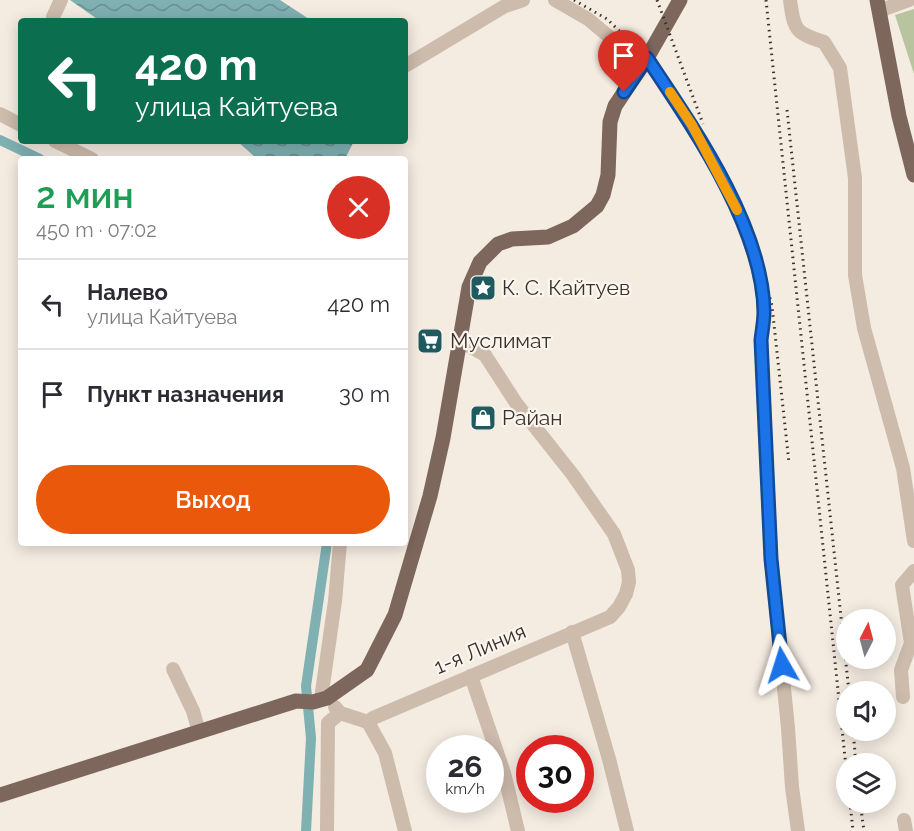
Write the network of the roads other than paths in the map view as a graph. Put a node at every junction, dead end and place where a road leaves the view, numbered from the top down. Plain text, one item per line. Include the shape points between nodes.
1 (62, 0) edge
2 (523, 0) edge
3 (555, 0) edge
4 (680, 0) edge
5 (790, 0) edge
6 (909, 0) edge
7 (878, 5) edge
8 (53, 17) dead end
9 (645, 61) junction
10 (408, 64) edge
11 (0, 114) edge
12 (18, 123) edge
13 (61, 144) edge
14 (86, 156) edge
15 (914, 175) edge
16 (460, 341) junction
17 (914, 542) edge
18 (340, 546) edge
19 (914, 571) edge
20 (572, 632) junction
21 (173, 669) dead end
22 (471, 676) junction
23 (903, 697) dead end
24 (320, 700) junction
25 (340, 713) junction
26 (368, 722) junction
27 (199, 732) junction
28 (0, 795) edge
29 (327, 831) edge
30 (405, 831) edge
31 (518, 831) edge
32 (627, 831) edge
33 (798, 831) edge

1 - 8 street
2 - 10 street via 505,6
3 - 9 street
4 - 9 main road
5 - 17 street via 793,24 805,36 824,42 840,68 855,178 857,292 903,468
6 - 7 street
7 - 15 main road
9 - 16 main road via 615,106 610,122 608,175 597,206 573,226 548,237 512,239 498,244 480,262 469,287
9 - 33 street via 692,125 735,205 760,273 771,559
11 - 12 street
13 - 14 street
16 - 20 street, 1-я Линия via 485,355 614,534 628,570 626,594 610,617
16 - 24 main road via 430,496 394,615 367,670
18 - 24 street
19 - 23 street via 902,585 911,643 901,670
20 - 22 street, 1-я Линия
20 - 32 street
21 - 27 street
22 - 26 street, 1-я Линия
22 - 31 street via 504,772
24 - 25 street
24 - 27 main road via 296,701
25 - 26 street
25 - 29 street via 328,723
26 - 30 street via 385,753
27 - 28 main road

